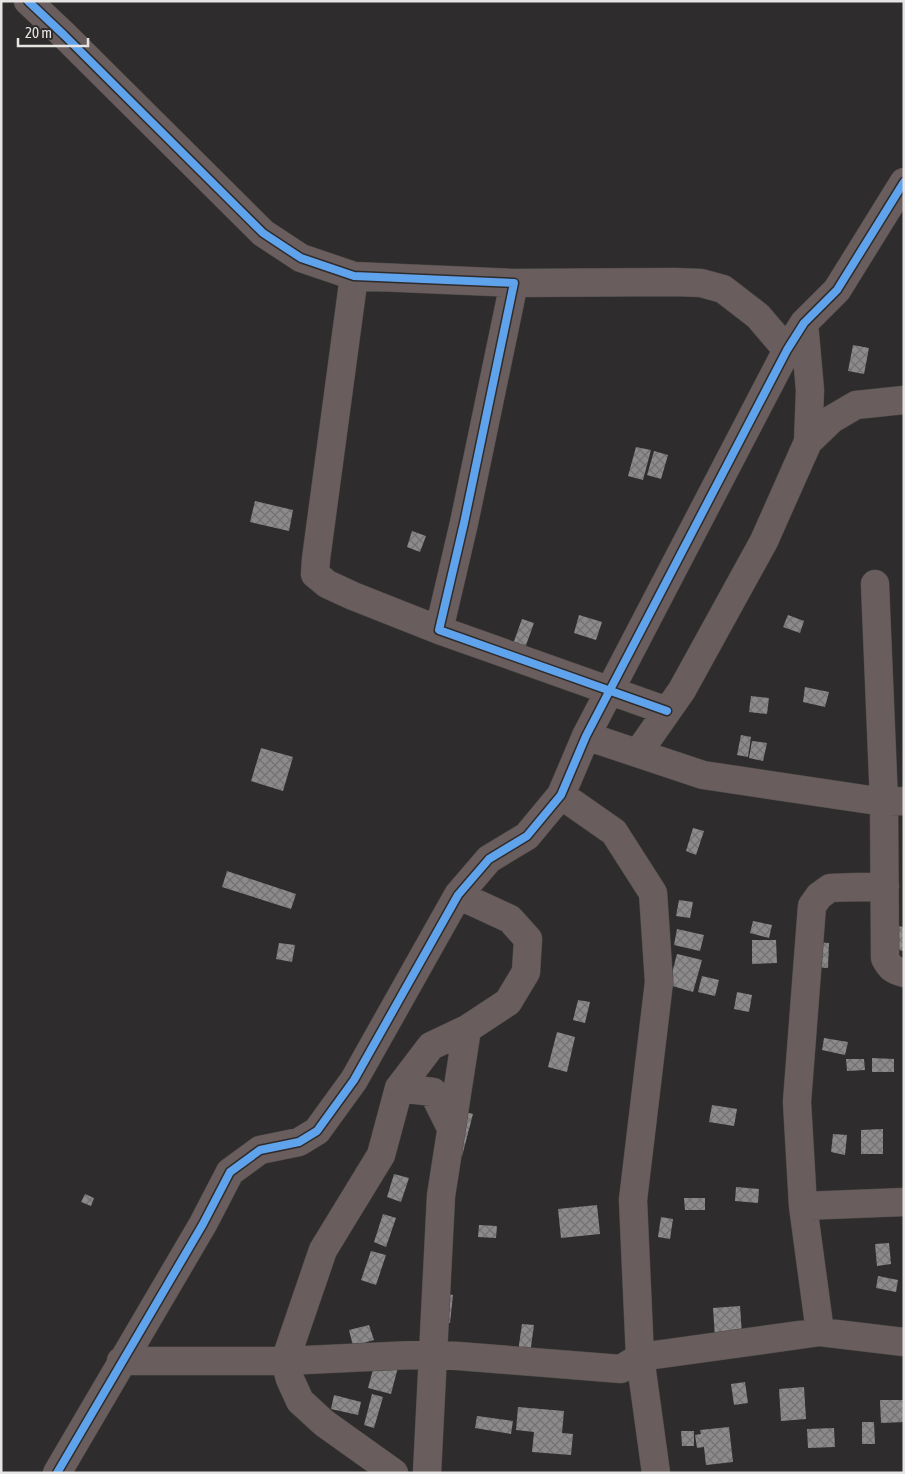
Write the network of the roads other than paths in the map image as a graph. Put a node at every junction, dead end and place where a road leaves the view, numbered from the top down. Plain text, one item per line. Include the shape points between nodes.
1 (28, 1) edge
2 (904, 182) edge
3 (354, 276) junction
4 (514, 283) junction
5 (804, 323) junction
6 (787, 350) junction
7 (904, 400) edge
8 (808, 442) junction
9 (875, 584) dead end
10 (438, 630) junction
11 (608, 692) junction
12 (667, 711) junction
13 (586, 736) junction
14 (638, 753) junction
15 (561, 795) junction
16 (894, 802) edge
17 (885, 886) junction
18 (458, 895) junction
19 (904, 973) edge
20 (467, 1029) junction
21 (400, 1088) junction
22 (451, 1128) junction
23 (904, 1202) edge
24 (803, 1206) junction
25 (820, 1332) junction
26 (904, 1342) edge
27 (434, 1354) junction
28 (640, 1357) junction
29 (121, 1361) junction
30 (284, 1361) junction
31 (57, 1473) edge
32 (394, 1473) edge
33 (427, 1473) edge
34 (656, 1473) edge

1 - 3 street via 263,233 301,258
2 - 5 street via 837,290
3 - 4 street
3 - 10 street via 315,574 326,584
4 - 6 street via 701,283 722,290 758,316
4 - 10 street via 464,523
5 - 6 street
5 - 8 street via 810,390
6 - 11 street
7 - 8 street via 856,405 832,419
8 - 12 street via 764,541 682,690
9 - 16 street
10 - 11 street
11 - 12 street
11 - 13 street
12 - 14 street
13 - 14 street
13 - 15 street
14 - 16 street via 702,775
15 - 18 street via 527,836 489,859
15 - 28 street via 614,832 653,893 659,982 633,1200
16 - 17 street
17 - 19 street via 885,958 895,971
17 - 24 street via 830,888 812,906 797,1102
18 - 20 street via 510,919 528,939 526,972 508,1002
18 - 29 street via 354,1080 317,1131 299,1142 260,1150 230,1172 203,1224
20 - 21 street via 431,1046
20 - 22 street
21 - 22 street via 433,1092
21 - 30 street via 381,1155 323,1250
22 - 27 street via 441,1196
23 - 24 street
24 - 25 street
25 - 26 street
25 - 28 street
27 - 28 street via 621,1369
27 - 30 street
27 - 33 street
28 - 34 street
29 - 30 street
29 - 31 street
30 - 32 street via 300,1401 324,1423

